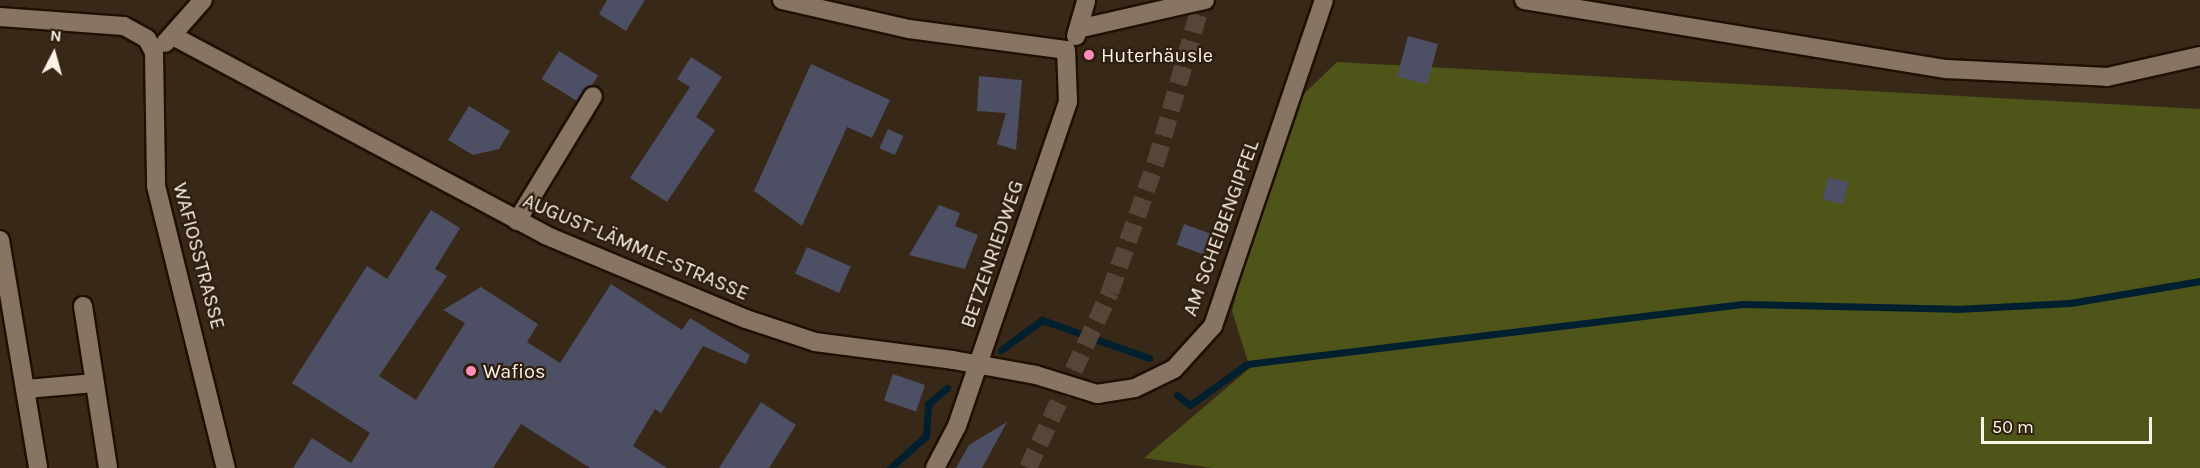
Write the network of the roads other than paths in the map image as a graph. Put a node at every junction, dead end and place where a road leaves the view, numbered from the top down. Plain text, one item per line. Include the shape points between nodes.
1 (203, 0) edge
2 (782, 0) edge
3 (1086, 0) edge
4 (1205, 0) edge
5 (1324, 0) edge
6 (1524, 0) edge
7 (0, 17) edge
8 (1082, 28) junction
9 (174, 36) junction
10 (1066, 50) junction
11 (154, 52) junction
12 (2200, 56) edge
13 (593, 96) dead end
14 (517, 221) junction
15 (0, 240) edge
16 (83, 306) dead end
17 (978, 364) junction
18 (96, 383) junction
19 (26, 389) junction
20 (38, 468) edge
21 (108, 468) edge
22 (226, 468) edge
23 (935, 468) edge

1 - 9 street
2 - 10 street via 909,29
3 - 8 street
4 - 8 street
5 - 17 street, AM SCHEIBENGIPFEL via 1213,326 1196,346 1173,369 1145,383 1097,394
6 - 12 street via 1946,69 2107,77
7 - 11 street via 124,26 147,39
8 - 10 street
9 - 11 street
9 - 14 street, AUGUST-LÄMMLE-STRASSE
10 - 17 street, BETZENRIEDWEG via 1068,101
11 - 22 street, WAFIOSSTRASSE via 156,186
13 - 14 street
14 - 17 street, AUGUST-LÄMMLE-STRASSE via 601,261 785,333 844,349
15 - 19 street
16 - 18 street
17 - 23 street, BETZENRIEDWEG via 957,426
18 - 19 street
18 - 21 street
19 - 20 street

